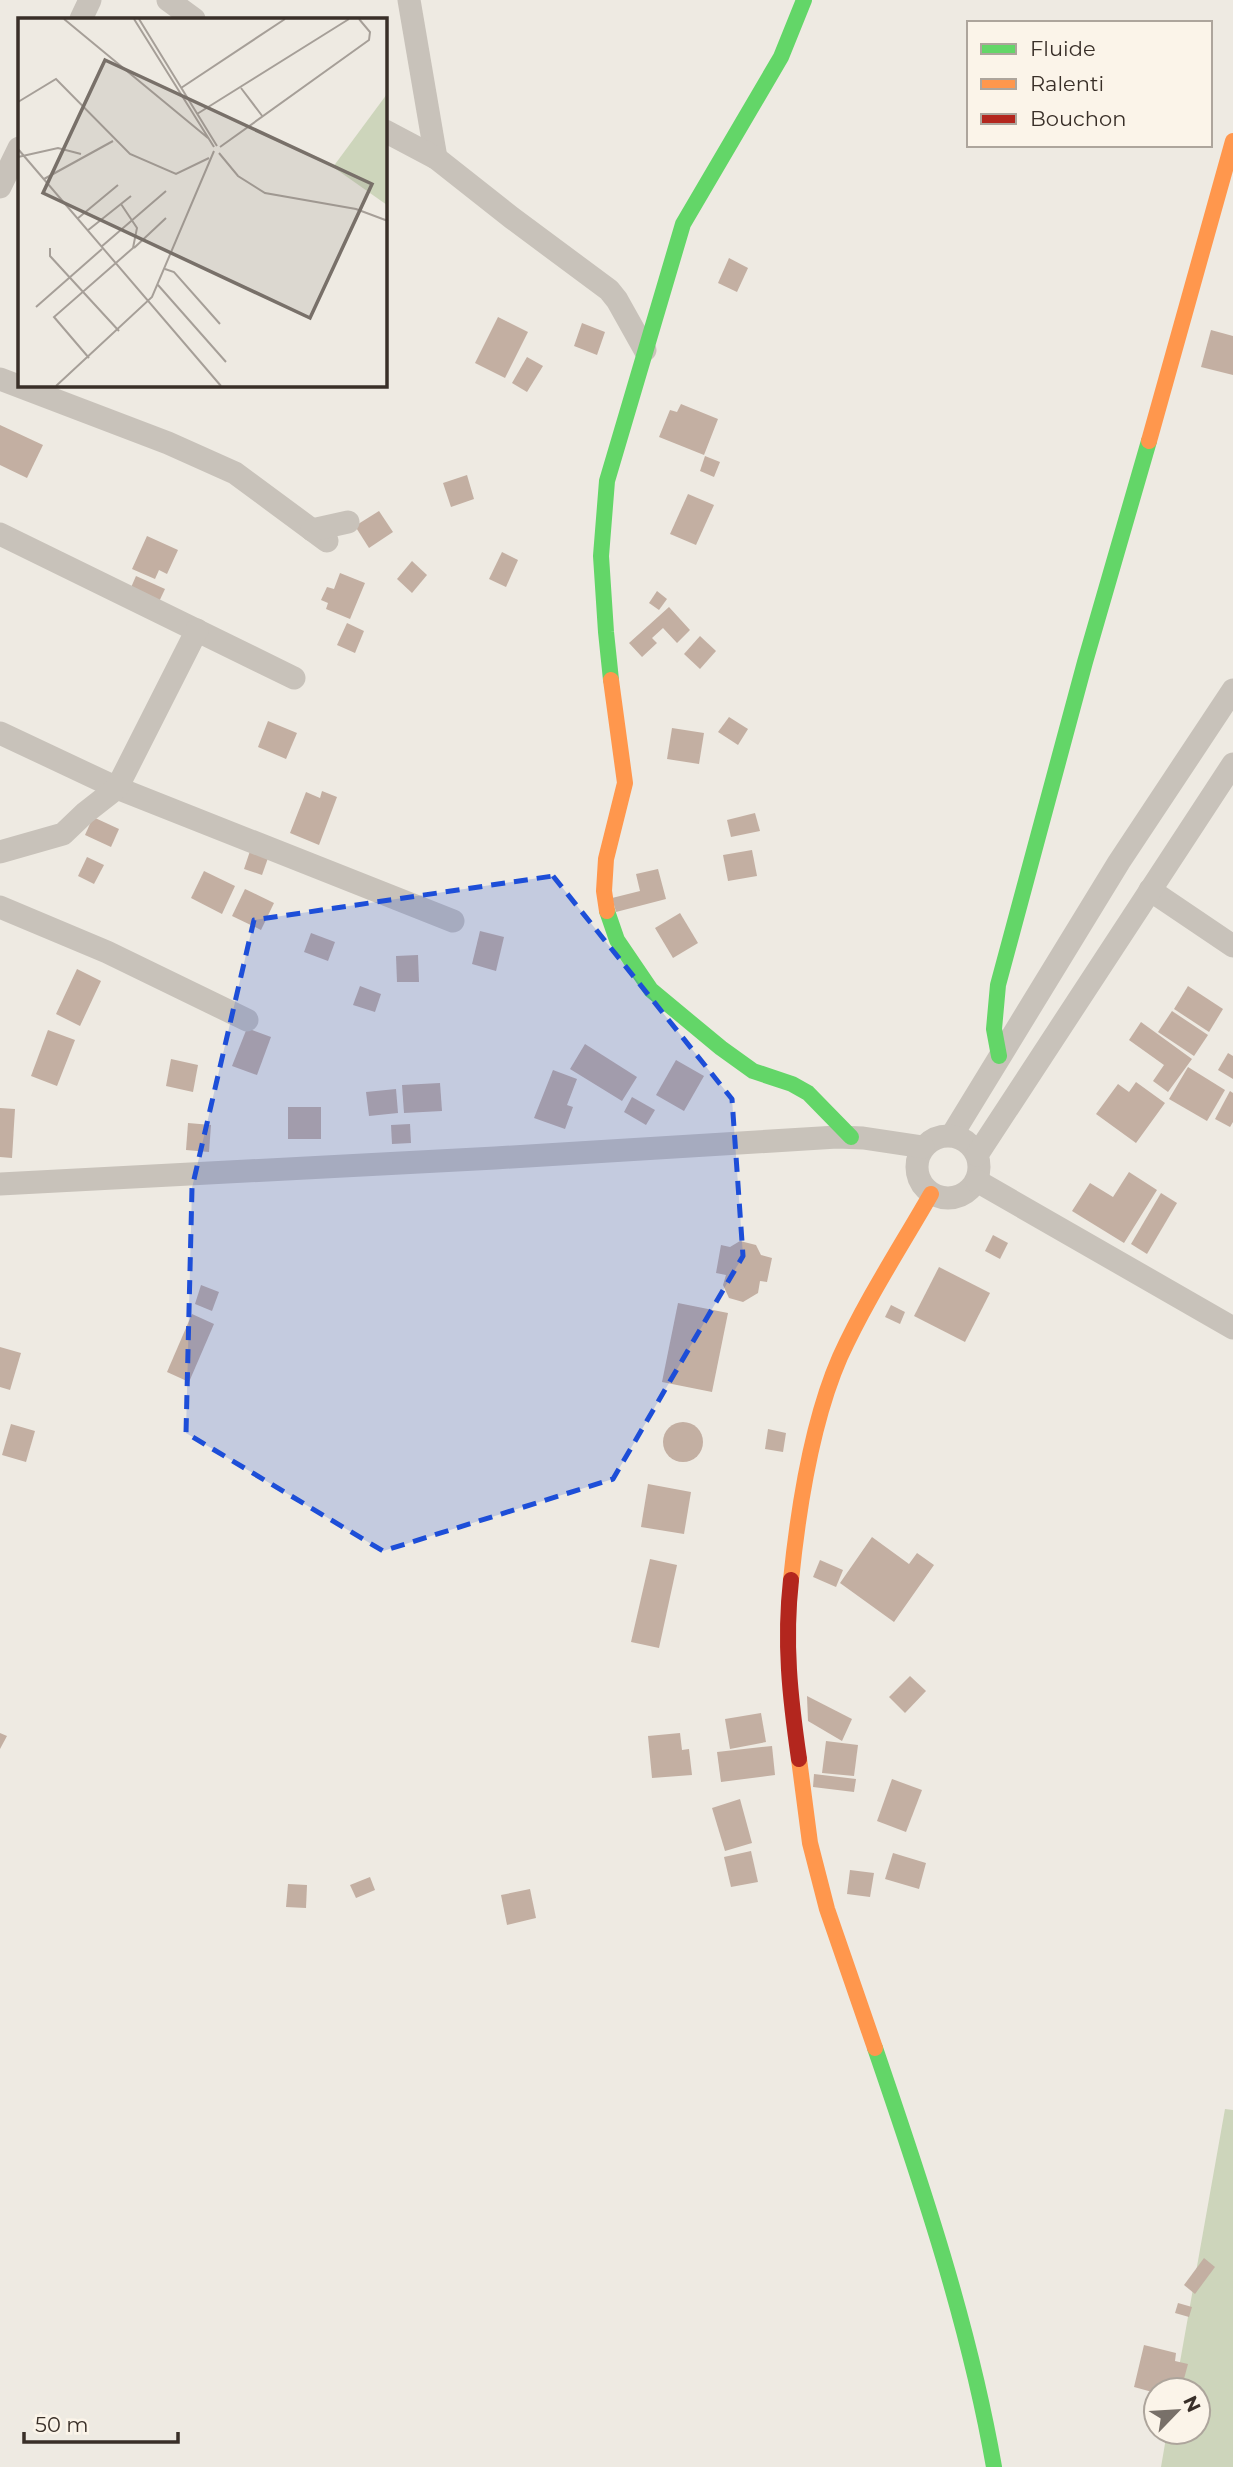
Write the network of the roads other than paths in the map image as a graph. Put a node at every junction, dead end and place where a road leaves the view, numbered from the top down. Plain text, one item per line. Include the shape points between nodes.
1 (90, 0) edge
2 (168, 0) edge
3 (409, 0) edge
4 (804, 0) edge
5 (81, 18) edge
6 (193, 18) edge
7 (387, 132) edge
8 (1233, 141) edge
9 (18, 150) edge
10 (436, 158) junction
11 (0, 187) edge
12 (645, 349) junction
13 (0, 379) edge
14 (18, 386) edge
15 (21, 387) edge
16 (348, 522) dead end
17 (0, 534) edge
18 (197, 630) junction
19 (294, 678) dead end
20 (1233, 690) edge
21 (0, 733) edge
22 (1233, 764) edge
23 (117, 788) junction
24 (0, 852) edge
25 (1150, 890) junction
26 (0, 907) edge
27 (453, 921) dead end
28 (1233, 946) edge
29 (247, 1020) dead end
30 (999, 1056) junction
31 (952, 1135) junction
32 (852, 1137) junction
33 (923, 1147) junction
34 (977, 1155) junction
35 (977, 1181) junction
36 (0, 1184) edge
37 (931, 1194) junction
38 (1233, 1328) edge
39 (994, 2467) edge

1 - 5 street
2 - 6 street
3 - 10 street
4 - 12 street via 785,50 688,213
7 - 10 street
8 - 30 street via 1084,662 998,985 994,1029
9 - 11 street
10 - 12 street via 609,290
12 - 32 street via 607,481 602,519 604,619 625,783 606,859 608,917 617,940 651,990 753,1071 808,1093
13 - 14 street
15 - 16 street via 235,473 320,536
17 - 18 street
18 - 19 street
18 - 23 street
20 - 30 street
21 - 23 street
22 - 25 street
23 - 24 street via 63,834
23 - 27 street
25 - 28 street
25 - 34 street
26 - 29 street via 107,951
30 - 31 street
31 - 33 street
31 - 34 street via 967,1142
32 - 33 street
32 - 36 street
33 - 37 street via 916,1167 923,1187
34 - 35 street
35 - 37 street via 957,1198
35 - 38 street
37 - 39 street via 858,1321 820,1418 793,1561 787,1616 788,1683 810,1843 827,1909 919,2177 964,2328

